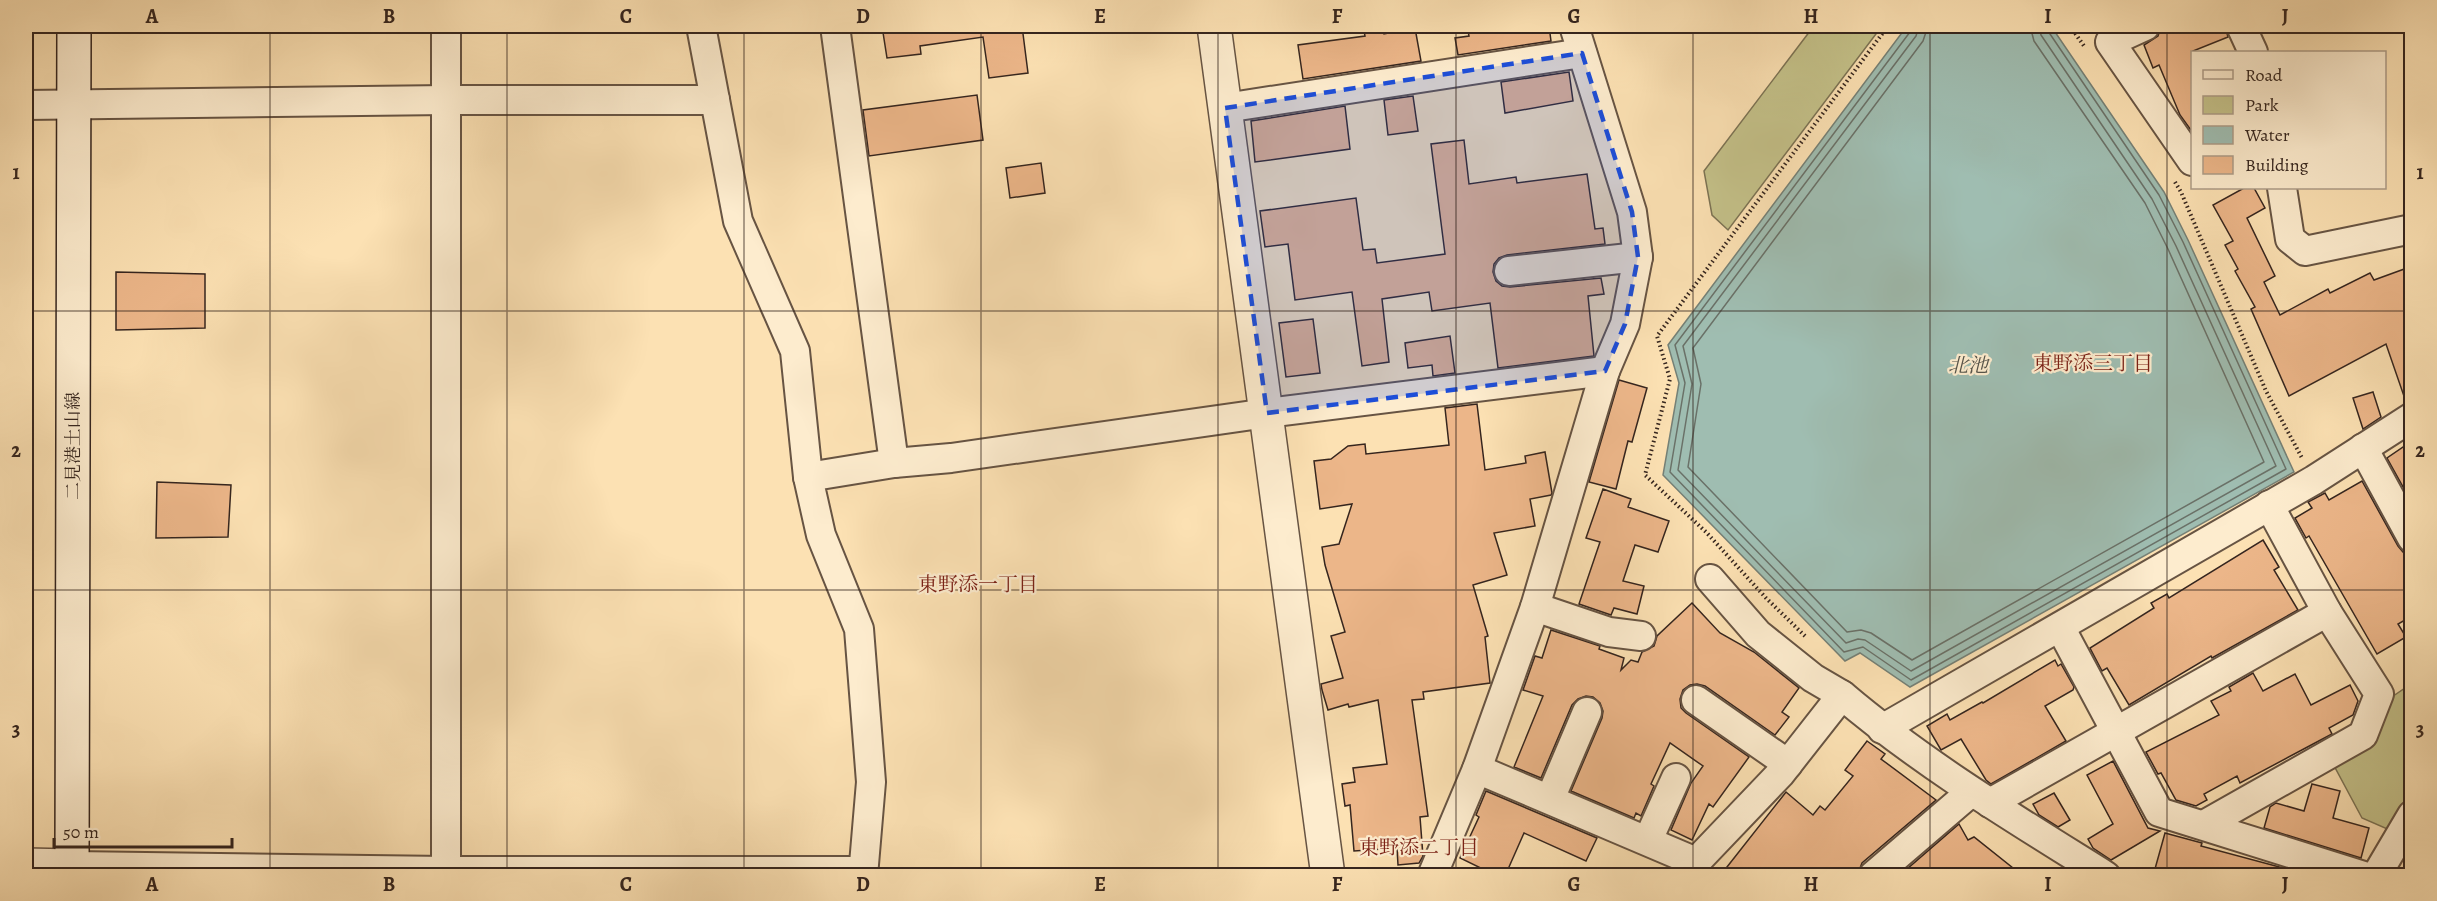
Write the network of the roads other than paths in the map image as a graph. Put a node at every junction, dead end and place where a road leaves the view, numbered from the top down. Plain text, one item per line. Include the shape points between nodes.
1 (74, 26) edge
2 (446, 26) edge
3 (701, 26) edge
4 (835, 26) edge
5 (1214, 26) edge
6 (1574, 26) edge
7 (2241, 26) edge
8 (2140, 27) edge
9 (2253, 51) edge
10 (1582, 53) junction
11 (447, 100) junction
12 (715, 100) junction
13 (75, 104) junction
14 (26, 105) edge
15 (1225, 108) junction
16 (2181, 167) edge
17 (2282, 189) edge
18 (2412, 229) edge
19 (1638, 257) junction
20 (1509, 271) dead end
21 (1605, 371) junction
22 (1267, 412) junction
23 (2412, 417) edge
24 (2363, 448) junction
25 (894, 463) junction
26 (808, 477) junction
27 (2269, 505) junction
28 (2412, 538) edge
29 (1710, 579) dead end
30 (1535, 607) junction
31 (2327, 612) junction
32 (2060, 627) junction
33 (1641, 636) dead end
34 (1842, 694) junction
35 (1696, 700) dead end
36 (1587, 712) dead end
37 (1882, 729) junction
38 (2116, 732) junction
39 (1788, 764) junction
40 (1477, 769) junction
41 (1676, 778) dead end
42 (1981, 797) junction
43 (1550, 799) junction
44 (2412, 815) edge
45 (2204, 825) junction
46 (1648, 840) junction
47 (26, 865) edge
48 (72, 872) edge
49 (446, 873) edge
50 (862, 873) edge
51 (1879, 874) edge
52 (1328, 876) edge
53 (1432, 876) edge
54 (2106, 876) edge
55 (2364, 876) edge
56 (2376, 876) edge

1 - 13 street, 二見港土山線
2 - 11 street
3 - 12 street
4 - 25 street
5 - 15 street
6 - 10 street
7 - 9 street
8 - 16 street via 2110,42
10 - 15 street
10 - 19 street via 1632,212
11 - 12 street
11 - 13 street
11 - 49 street
12 - 26 street via 738,221 795,351
13 - 14 street
13 - 48 street, 二見港土山線
15 - 22 street
17 - 18 street via 2290,239 2305,251
19 - 20 street
19 - 21 street via 1625,324
21 - 22 street
21 - 30 street
22 - 25 street
22 - 52 street
23 - 24 street
24 - 27 street
24 - 28 street
25 - 26 street
26 - 50 street via 821,535 859,629 871,782
27 - 31 street
27 - 32 street
29 - 34 street via 1758,634 1813,678
30 - 33 street via 1609,632
30 - 40 street
31 - 38 street
31 - 45 street via 2379,694 2363,735
32 - 37 street
32 - 38 street
34 - 37 street
34 - 39 street
35 - 39 street
36 - 43 street
37 - 42 street
38 - 42 street
38 - 45 street via 2159,812
39 - 46 street via 1696,862
40 - 43 street
40 - 53 street
41 - 46 street
42 - 51 street
42 - 54 street
43 - 46 street
44 - 56 street
45 - 55 street
47 - 48 street
48 - 49 street
49 - 50 street

